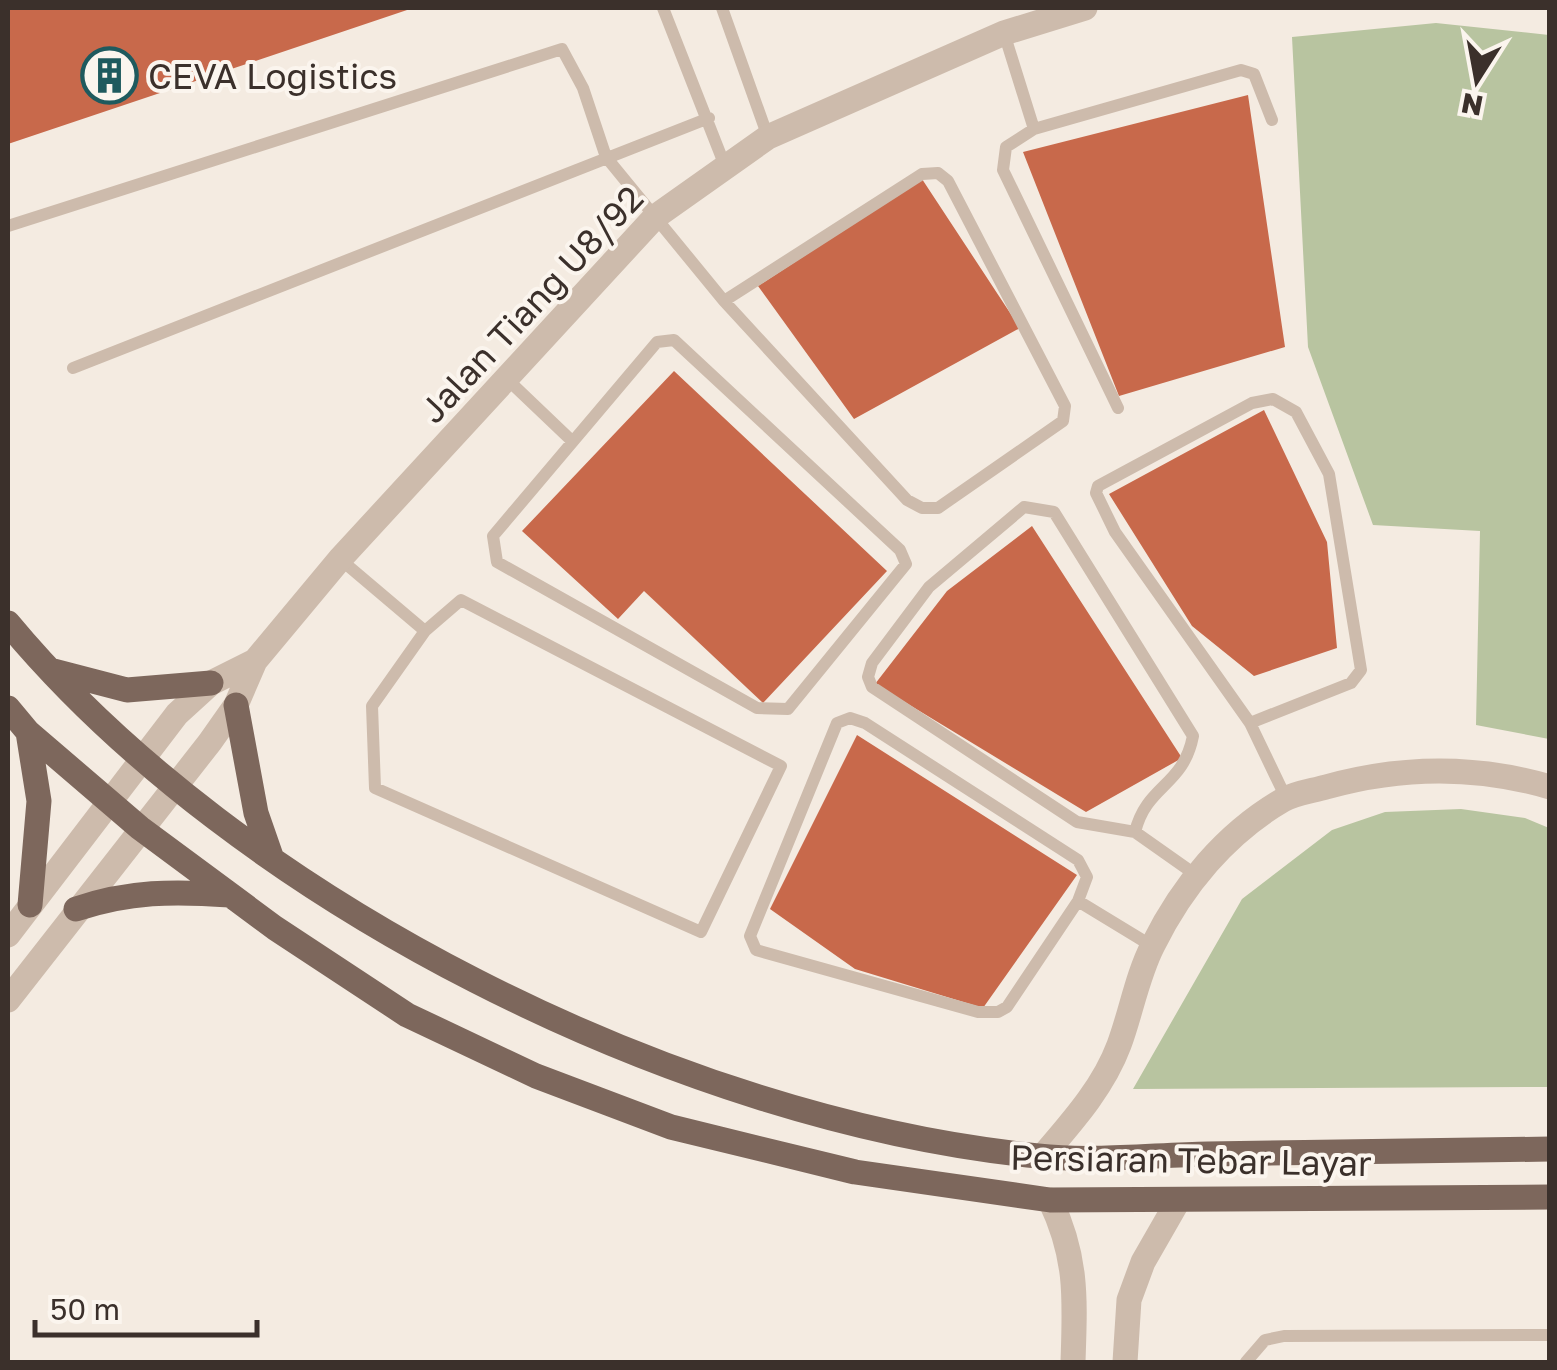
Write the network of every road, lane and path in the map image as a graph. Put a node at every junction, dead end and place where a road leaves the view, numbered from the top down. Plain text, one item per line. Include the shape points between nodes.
1 (663, 8) edge
2 (722, 8) edge
3 (1085, 8) edge
4 (1004, 33) junction
5 (709, 118) junction
6 (1272, 120) dead end
7 (1034, 129) junction
8 (768, 137) junction
9 (606, 157) junction
10 (725, 166) junction
11 (655, 217) junction
12 (8, 226) edge
13 (724, 302) junction
14 (73, 368) dead end
15 (506, 378) junction
16 (1118, 408) dead end
17 (572, 441) junction
18 (340, 559) junction
19 (8, 623) edge
20 (425, 631) junction
21 (254, 661) junction
22 (45, 668) junction
23 (210, 683) junction
24 (236, 705) junction
25 (8, 708) edge
26 (1250, 723) junction
27 (28, 732) junction
28 (140, 757) junction
29 (173, 784) junction
30 (1550, 787) edge
31 (1286, 798) junction
32 (107, 801) junction
33 (140, 828) junction
34 (1136, 832) junction
35 (272, 859) junction
36 (1196, 875) junction
37 (230, 895) junction
38 (1078, 901) junction
39 (30, 905) junction
40 (76, 909) junction
41 (8, 935) edge
42 (1152, 946) junction
43 (8, 1000) edge
44 (1550, 1149) edge
45 (1042, 1157) junction
46 (1550, 1198) edge
47 (1050, 1200) junction
48 (1178, 1201) junction
49 (1550, 1334) edge
50 (1072, 1362) edge
51 (1125, 1362) edge
52 (1246, 1362) edge

1 - 5 lane
2 - 8 lane
3 - 4 street, Jalan Tiang U8/92
4 - 7 lane
4 - 8 street, Jalan Tiang U8/92
5 - 9 lane
5 - 10 lane
6 - 7 lane via 1254,74 1242,70
7 - 16 lane via 1006,147 1002,170
8 - 10 street, Jalan Tiang U8/92
9 - 11 lane
9 - 12 lane via 562,49
9 - 14 lane
10 - 11 street, Jalan Tiang U8/92
11 - 13 lane
11 - 15 street, Jalan Tiang U8/92
13 - 13 lane via 907,500 922,508 938,508 1063,421 1065,406 938,173 922,174
15 - 17 lane
15 - 18 street, Jalan Tiang U8/92
17 - 17 lane via 493,536 497,562 757,708 788,708 906,564 900,550 674,340 658,342
18 - 20 lane
18 - 21 street, Jalan Tiang U8/92
19 - 22 main road, Persiaran Tebar Layar
20 - 20 lane via 372,706 376,788 701,932 781,766 461,600
21 - 23 street, Jalan Tiang U8/92
21 - 24 street, Jalan Tiang U8/92
22 - 23 main road via 128,690
22 - 28 main road, Persiaran Tebar Layar
23 - 28 street, Jalan Tiang U8/92
24 - 29 street, Jalan Tiang U8/92
24 - 35 main road via 256,814
25 - 27 main road, Persiaran Tebar Layar
26 - 26 lane via 1116,532 1096,493 1098,486 1235,412 1273,399 1296,412 1328,474 1361,670 1351,682
26 - 31 lane
27 - 32 main road, Persiaran Tebar Layar
27 - 39 main road via 39,801
28 - 29 main road, Persiaran Tebar Layar
28 - 32 street, Jalan Tiang U8/92
29 - 33 street, Jalan Tiang U8/92
29 - 35 main road, Persiaran Tebar Layar
30 - 31 street via 1507,774 1431,768 1356,778
31 - 36 street via 1232,836
32 - 33 main road, Persiaran Tebar Layar
32 - 39 street, Jalan Tiang U8/92
33 - 37 main road, Persiaran Tebar Layar
33 - 40 street, Jalan Tiang U8/92
34 - 34 lane via 1077,822 872,687 868,677 928,587 1024,507 1054,512 1193,736 1188,763 1141,808
34 - 36 lane
35 - 45 main road, Persiaran Tebar Layar via 437,960 619,1049 809,1112 924,1140
36 - 42 street
37 - 40 main road via 157,890
37 - 47 main road, Persiaran Tebar Layar via 406,1015 654,1121 856,1172
38 - 38 lane via 1086,877 1078,860 850,718 837,723 750,936 756,950 998,1012
38 - 42 lane
39 - 41 street, Jalan Tiang U8/92
40 - 43 street, Jalan Tiang U8/92
42 - 45 street via 1117,1050 1085,1106
44 - 45 main road, Persiaran Tebar Layar
46 - 48 main road, Persiaran Tebar Layar
47 - 48 main road, Persiaran Tebar Layar
47 - 50 street via 1068,1236 1076,1284
48 - 51 street via 1130,1300
49 - 52 lane via 1284,1336 1265,1340

